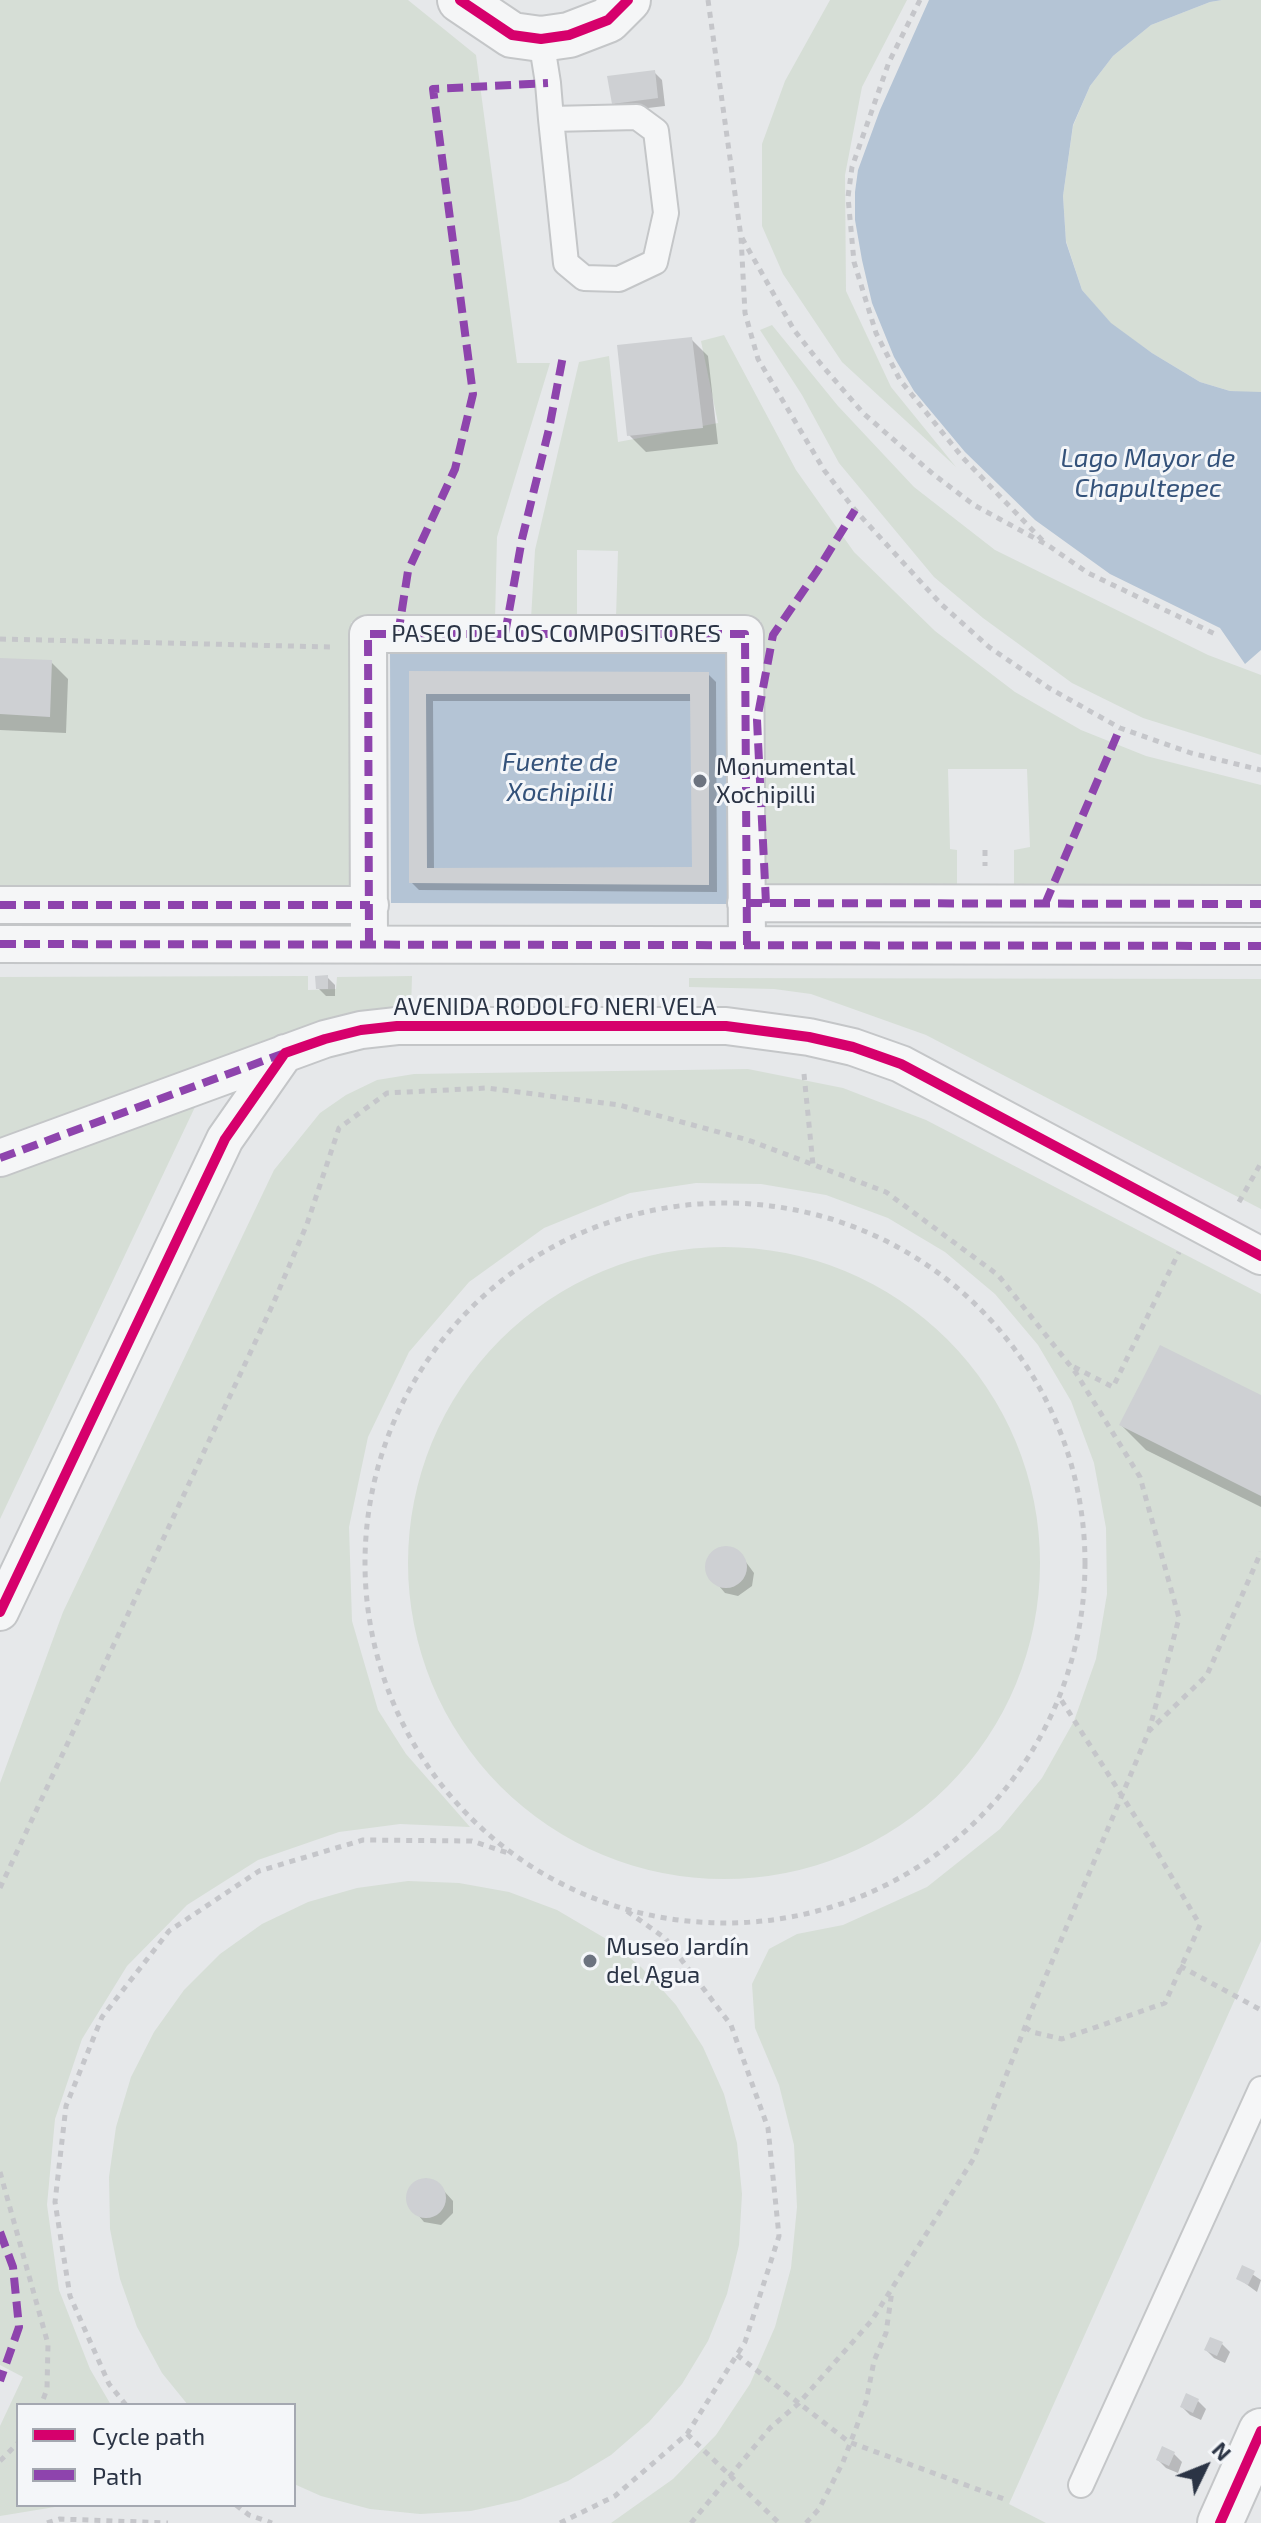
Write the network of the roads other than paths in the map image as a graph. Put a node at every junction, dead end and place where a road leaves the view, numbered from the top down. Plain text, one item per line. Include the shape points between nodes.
1 (460, 0) edge
2 (628, 0) edge
3 (541, 39) junction
4 (551, 119) junction
5 (746, 903) junction
6 (1261, 904) edge
7 (0, 905) edge
8 (370, 905) junction
9 (0, 944) edge
10 (369, 944) junction
11 (747, 945) junction
12 (1261, 946) edge
13 (285, 1053) junction
14 (0, 1158) edge
15 (1261, 1256) edge
16 (0, 1612) edge
17 (1261, 2089) edge
18 (1261, 2431) edge
19 (1081, 2485) dead end
20 (1220, 2523) edge

1 - 3 street via 512,35
2 - 3 street via 608,20
3 - 4 lane
4 - 4 lane via 566,263 584,278 619,279 655,262 666,213 656,131 637,117
5 - 6 street
5 - 8 street, PASEO DE LOS COMPOSITORES via 745,634 368,634
5 - 11 street
7 - 8 street
8 - 10 street, PASEO DE LOS COMPOSITORES
9 - 10 street
10 - 11 street
11 - 12 street
13 - 14 street, AVENIDA RODOLFO NERI VELA
13 - 15 street, AVENIDA RODOLFO NERI VELA via 349,1033 397,1026 726,1026 809,1037 913,1070
13 - 16 street via 225,1139
17 - 19 lane
18 - 20 street

